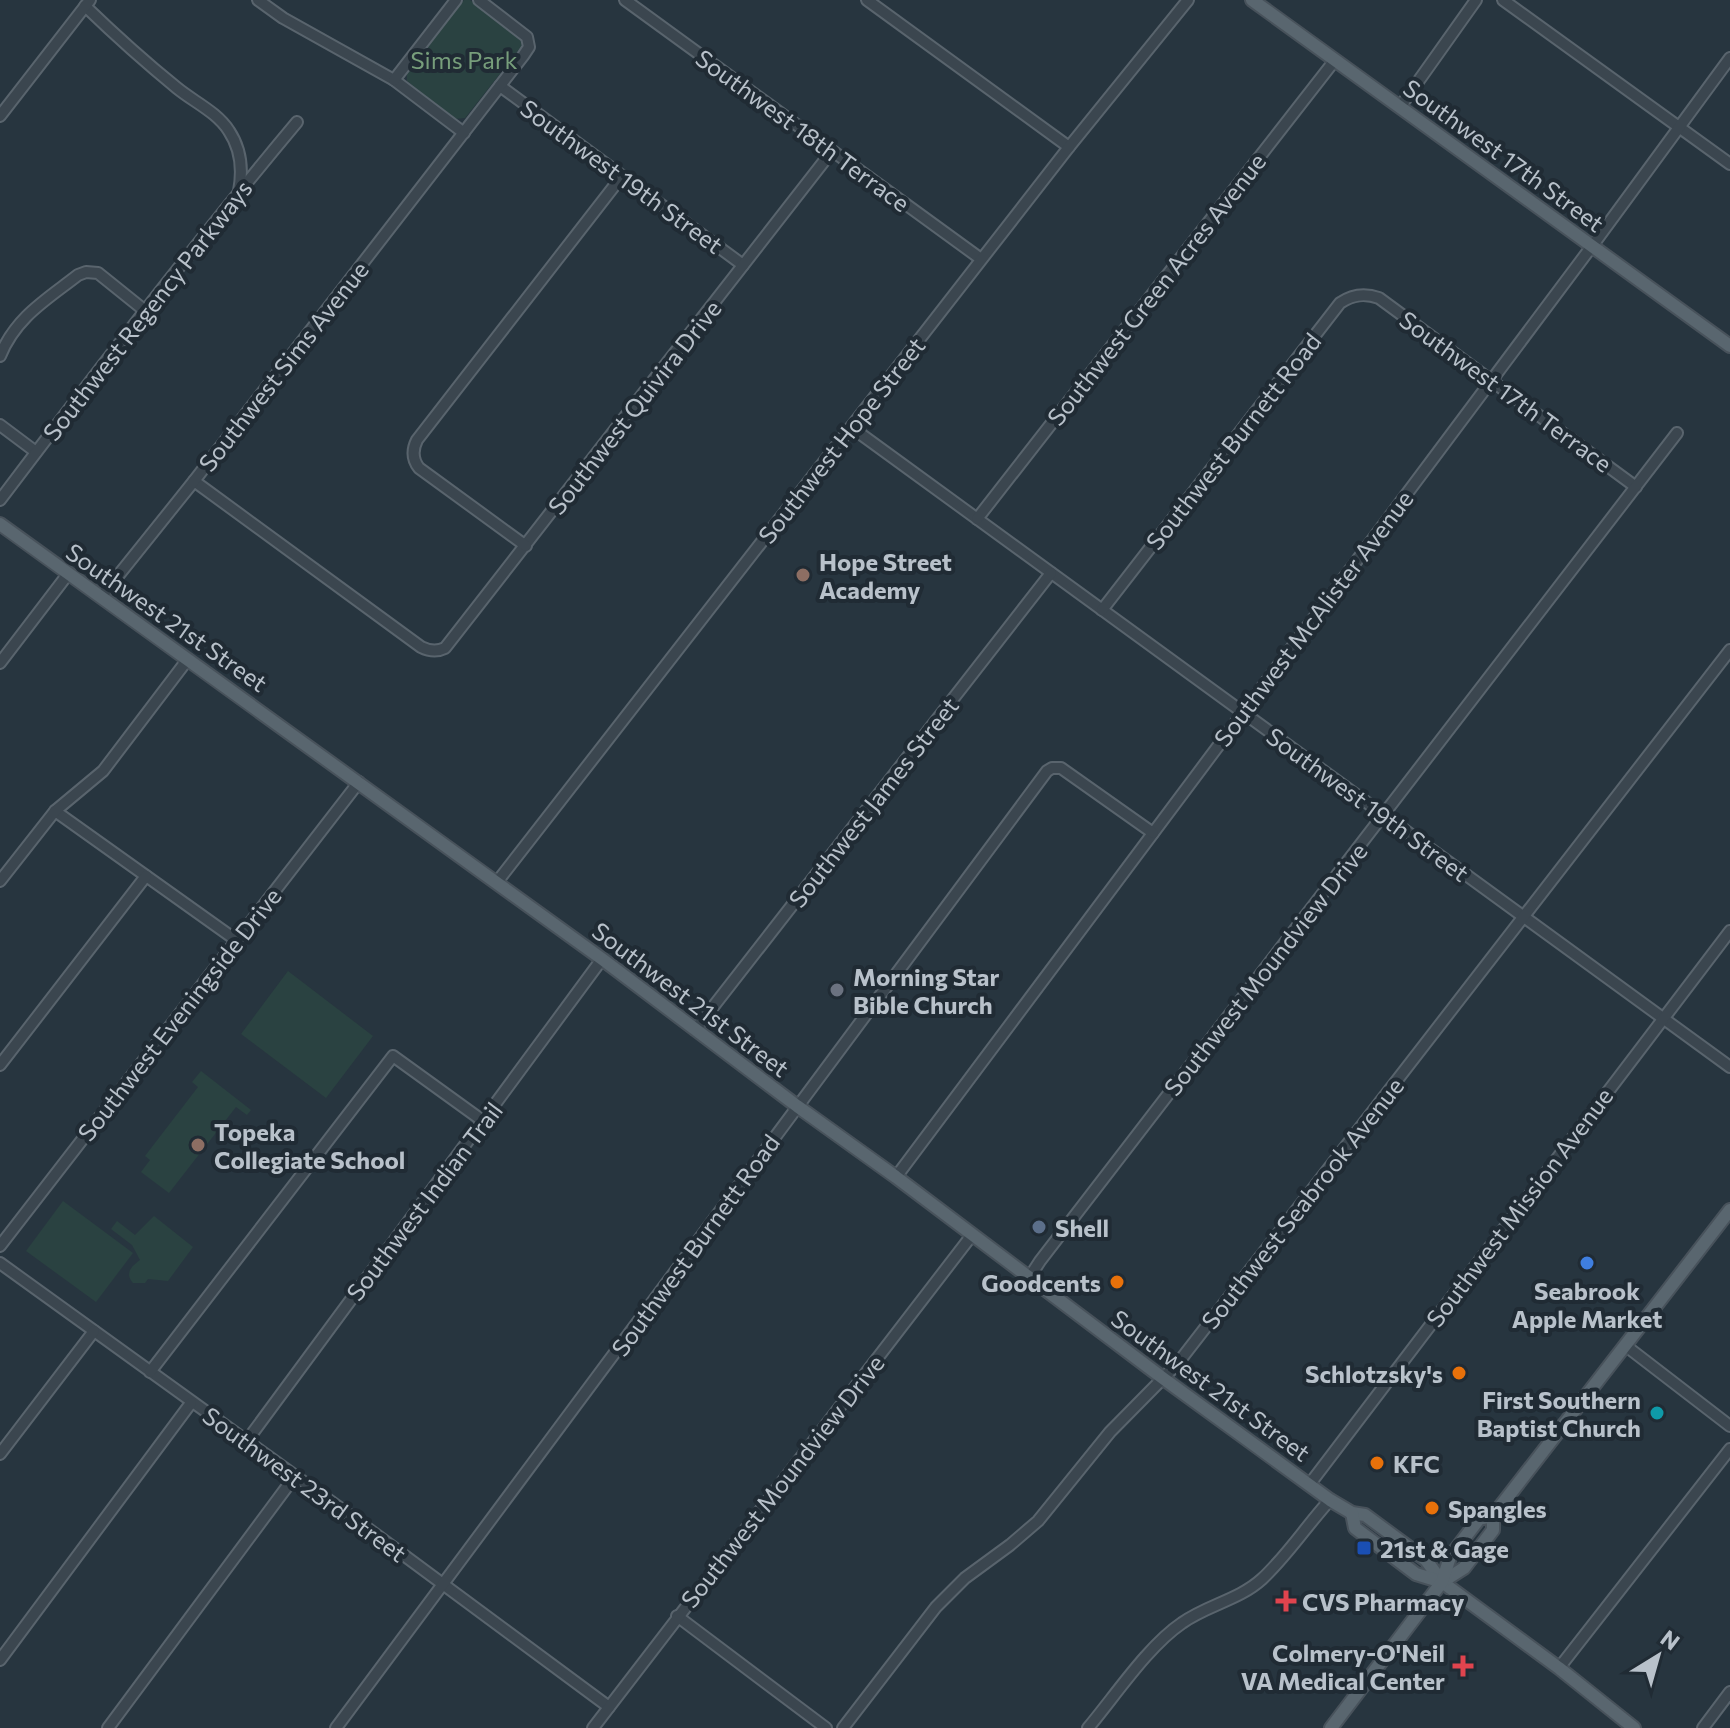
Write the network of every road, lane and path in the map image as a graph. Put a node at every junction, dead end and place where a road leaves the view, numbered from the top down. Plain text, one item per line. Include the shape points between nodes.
1 (456, 0) edge
2 (479, 0) edge
3 (625, 0) edge
4 (867, 0) edge
5 (1188, 0) edge
6 (1252, 0) edge
7 (1476, 0) edge
8 (1503, 0) edge
9 (262, 1) edge
10 (88, 3) edge
11 (1730, 58) edge
12 (1335, 60) junction
13 (394, 80) junction
14 (500, 86) junction
15 (1400, 107) junction
16 (0, 116) edge
17 (297, 122) dead end
18 (1679, 127) junction
19 (464, 133) junction
20 (1069, 147) junction
21 (832, 151) junction
22 (1730, 164) edge
23 (622, 176) junction
24 (239, 191) junction
25 (1592, 246) junction
26 (981, 259) junction
27 (743, 265) junction
28 (1376, 296) joint
29 (144, 310) junction
30 (1730, 346) edge
31 (0, 356) edge
32 (1491, 380) junction
33 (0, 425) edge
34 (851, 427) junction
35 (1677, 433) dead end
36 (36, 452) junction
37 (194, 481) junction
38 (1636, 487) junction
39 (0, 500) edge
40 (977, 519) junction
41 (0, 524) edge
42 (526, 546) junction
43 (1051, 573) junction
44 (68, 574) junction
45 (101, 597) junction
46 (1102, 610) junction
47 (1730, 650) edge
48 (188, 659) junction
49 (0, 663) edge
50 (1242, 712) junction
51 (359, 782) junction
52 (55, 811) junction
53 (1384, 815) junction
54 (1153, 833) junction
55 (146, 876) junction
56 (0, 881) edge
57 (497, 882) junction
58 (1523, 917) junction
59 (1730, 931) edge
60 (236, 940) junction
61 (602, 959) junction
62 (1663, 1018) junction
63 (695, 1030) junction
64 (0, 1065) edge
65 (1730, 1067) edge
66 (797, 1106) junction
67 (483, 1121) junction
68 (896, 1177) junction
69 (1730, 1210) edge
70 (972, 1235) junction
71 (0, 1246) edge
72 (0, 1263) edge
73 (1029, 1278) junction
74 (94, 1331) junction
75 (1626, 1346) junction
76 (150, 1372) junction
77 (1164, 1379) junction
78 (191, 1403) junction
79 (1730, 1426) edge
80 (246, 1442) junction
81 (1730, 1449) edge
82 (0, 1454) edge
83 (295, 1476) junction
84 (1309, 1485) junction
85 (1330, 1500) junction
86 (1442, 1582) junction
87 (443, 1585) junction
88 (677, 1616) junction
89 (0, 1660) edge
90 (1559, 1668) junction
91 (1730, 1692) edge
92 (609, 1707) junction
93 (108, 1728) edge
94 (336, 1728) edge
95 (593, 1728) edge
96 (826, 1728) edge
97 (843, 1728) edge
98 (1088, 1728) edge
99 (1331, 1728) edge
100 (1634, 1728) edge
101 (1703, 1728) edge

1 - 13 street
2 - 14 street, Southwest Sims Avenue via 529,41
3 - 21 street, Southwest 18th Terrace
4 - 20 street
5 - 20 street, Southwest Hope Street
6 - 12 main road, Southwest 17th Street
7 - 15 street
8 - 18 street
9 - 13 street
10 - 16 street
10 - 24 street via 145,62 229,130 240,157
11 - 18 street, Southwest McAlister Avenue
12 - 15 main road, Southwest 17th Street
12 - 40 street, Southwest Green Acres Avenue
13 - 19 street
14 - 19 street, Southwest Sims Avenue
14 - 23 street, Southwest 19th Street
15 - 25 main road, Southwest 17th Street
17 - 24 street, Southwest Regency Parkways
18 - 22 street
18 - 25 street, Southwest McAlister Avenue
19 - 37 street, Southwest Sims Avenue
20 - 26 street, Southwest Hope Street
21 - 26 street, Southwest 18th Terrace
21 - 27 street, Southwest Quivira Drive
23 - 27 street, Southwest 19th Street
23 - 42 street via 413,447 419,468
24 - 29 street, Southwest Regency Parkways
25 - 30 main road, Southwest 17th Street
25 - 32 street, Southwest McAlister Avenue
26 - 34 street, Southwest Hope Street
27 - 42 street, Southwest Quivira Drive
28 - 32 street, Southwest 17th Terrace
28 - 46 street, Southwest Burnett Road via 1354,295 1340,303
29 - 31 street via 98,273 86,272 24,317
29 - 36 street, Southwest Regency Parkways
32 - 38 street, Southwest 17th Terrace
32 - 50 street, Southwest McAlister Avenue
33 - 36 street
34 - 40 street, Southwest 19th Street
34 - 57 street, Southwest Hope Street
35 - 38 street, Southwest Moundview Drive
36 - 39 street, Southwest Regency Parkways
37 - 42 street, Southwest Quivira Drive via 427,650 445,648
37 - 45 street, Southwest Sims Avenue
38 - 53 street, Southwest Moundview Drive
40 - 43 street, Southwest 19th Street
41 - 44 main road, Southwest 21st Street
43 - 46 street, Southwest 19th Street
43 - 63 street, Southwest James Street
44 - 45 main road, Southwest 21st Street
44 - 49 street
45 - 48 main road, Southwest 21st Street
46 - 50 street, Southwest 19th Street
47 - 58 street, Southwest Seabrook Avenue
48 - 51 main road, Southwest 21st Street
48 - 52 street via 103,771
50 - 53 street, Southwest 19th Street
50 - 54 street, Southwest McAlister Avenue
51 - 57 main road, Southwest 21st Street
51 - 60 street, Southwest Eveningside Drive
52 - 55 street
52 - 56 street
53 - 58 street, Southwest 19th Street
53 - 73 street, Southwest Moundview Drive
54 - 66 street, Southwest Burnett Road via 1061,768 1047,771
54 - 68 street, Southwest McAlister Avenue
55 - 60 street
55 - 64 street
57 - 61 main road, Southwest 21st Street
58 - 62 street, Southwest 19th Street
58 - 77 street, Southwest Seabrook Avenue
59 - 62 street, Southwest Mission Avenue
60 - 71 street, Southwest Eveningside Drive
61 - 63 main road, Southwest 21st Street
61 - 67 street, Southwest Indian Trail
62 - 65 street, Southwest 19th Street
62 - 84 street, Southwest Mission Avenue
63 - 66 main road, Southwest 21st Street
66 - 68 main road, Southwest 21st Street
66 - 87 street, Southwest Burnett Road
67 - 76 street via 393,1056
67 - 80 street, Southwest Indian Trail
68 - 70 main road, Southwest 21st Street
69 - 75 main road
70 - 73 main road, Southwest 21st Street
70 - 88 street, Southwest Moundview Drive
72 - 74 street, Southwest 23rd Street
73 - 77 main road, Southwest 21st Street
74 - 76 street, Southwest 23rd Street
74 - 82 street
75 - 79 street
75 - 86 main road via 1493,1516 1479,1519 1450,1557
76 - 78 street, Southwest 23rd Street
77 - 84 main road, Southwest 21st Street
77 - 97 street, Southwest Seabrook Avenue via 1122,1419 1038,1521 936,1607
78 - 80 street, Southwest 23rd Street
78 - 89 street
80 - 83 street, Southwest 23rd Street
81 - 90 street
83 - 87 street, Southwest 23rd Street
83 - 93 street
84 - 85 main road, Southwest 21st Street
85 - 86 main road, Southwest 21st Street via 1365,1515 1426,1560
85 - 98 street via 1260,1581 1193,1616 1158,1643
86 - 90 main road, Southwest 21st Street
86 - 99 main road
87 - 92 street, Southwest 23rd Street
87 - 94 street, Southwest Burnett Road
88 - 92 street, Southwest Moundview Drive
88 - 96 street
90 - 100 main road, Southwest 21st Street
91 - 101 street
92 - 95 street, Southwest Moundview Drive

